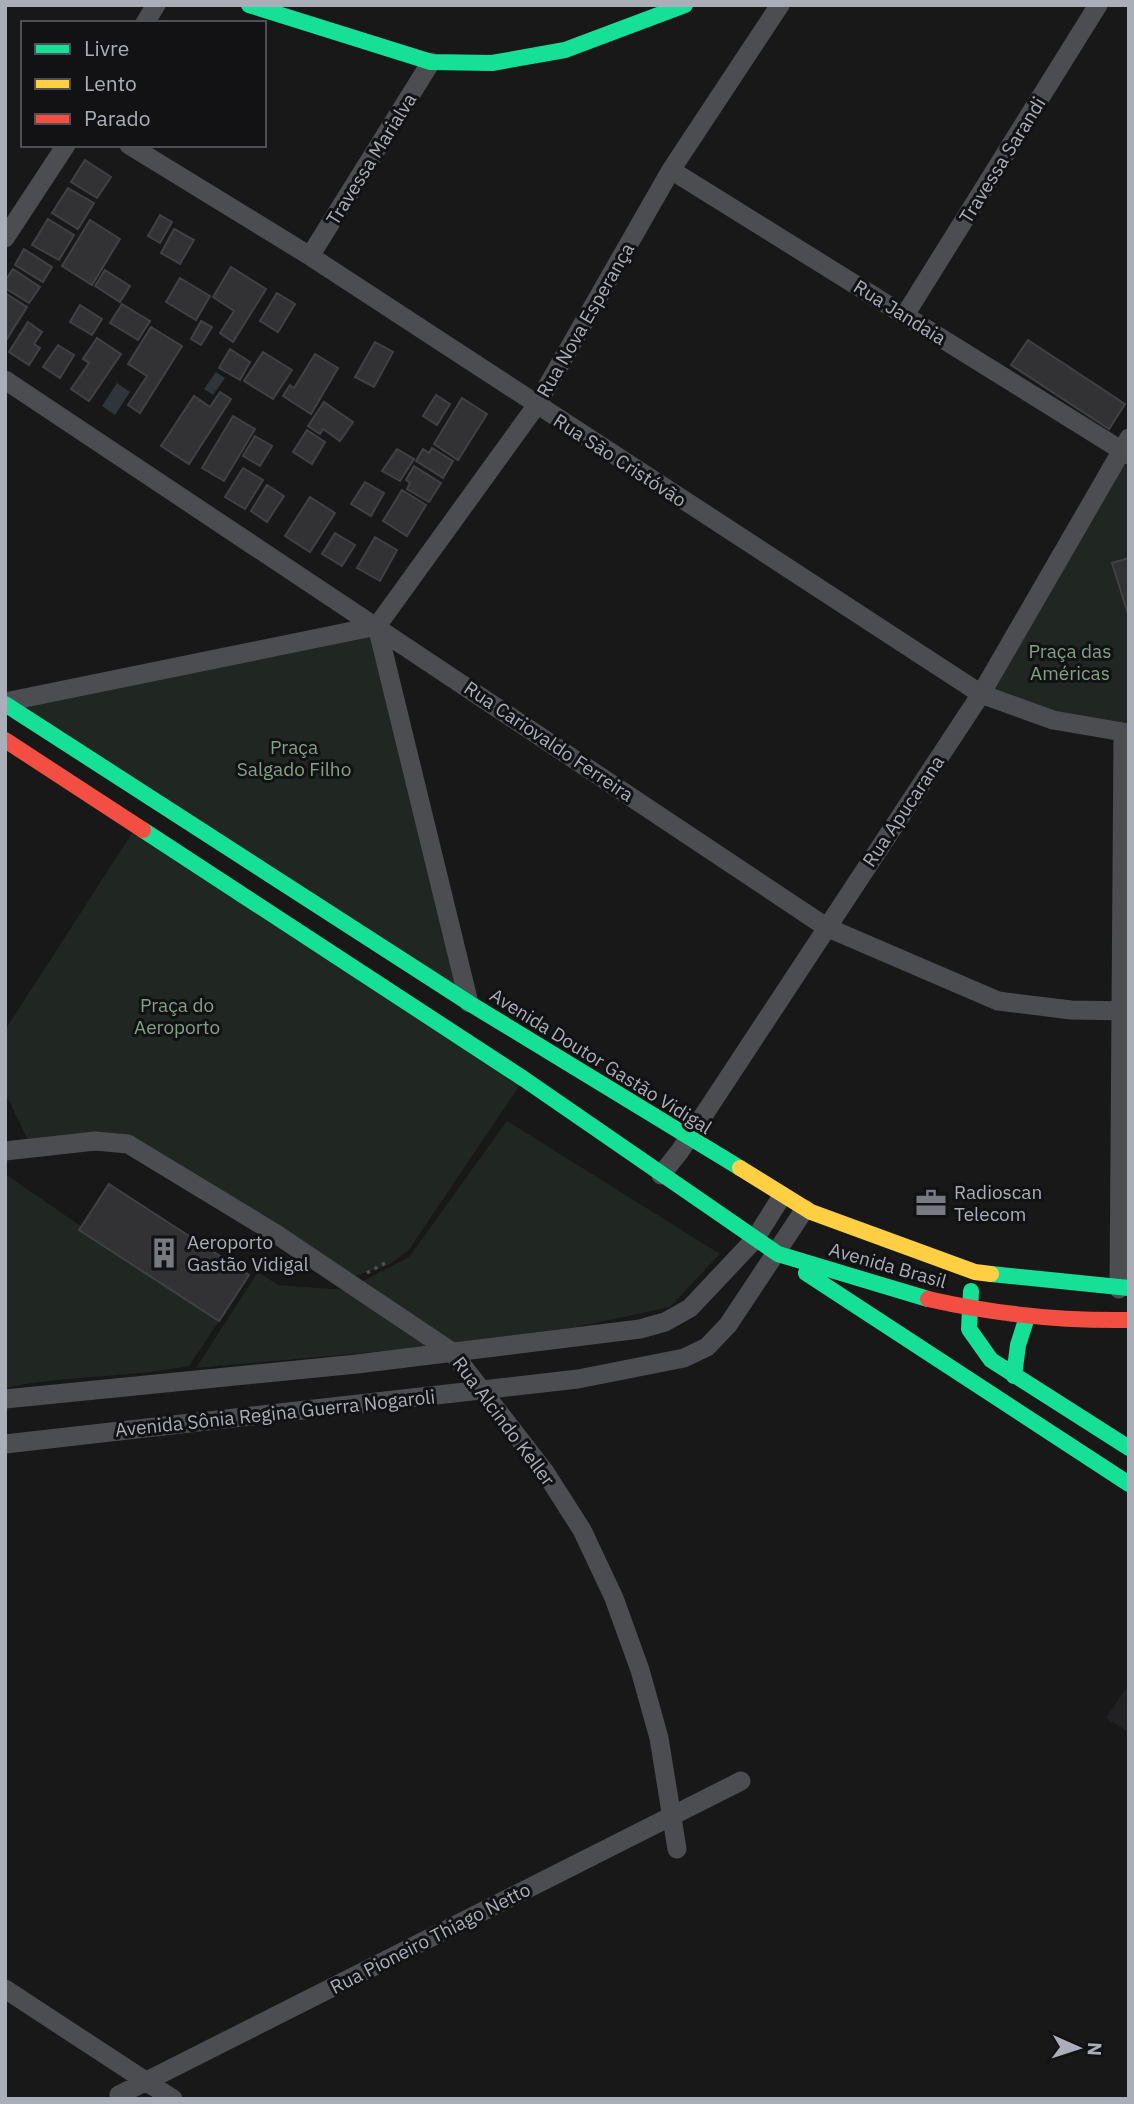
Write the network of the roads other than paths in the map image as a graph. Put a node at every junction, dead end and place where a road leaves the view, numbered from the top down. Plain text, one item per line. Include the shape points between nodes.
1 (156, 5) edge
2 (249, 5) edge
3 (685, 5) edge
4 (780, 5) edge
5 (1098, 5) edge
6 (146, 21) edge
7 (431, 62) junction
8 (65, 147) edge
9 (132, 147) edge
10 (671, 170) junction
11 (5, 237) edge
12 (310, 256) junction
13 (905, 315) junction
14 (5, 380) edge
15 (536, 406) junction
16 (1127, 448) edge
17 (377, 626) junction
18 (981, 694) junction
19 (5, 703) edge
20 (1126, 733) edge
21 (5, 740) edge
22 (826, 927) junction
23 (469, 1003) junction
24 (1126, 1011) edge
25 (687, 1139) junction
26 (5, 1151) edge
27 (661, 1175) junction
28 (782, 1196) junction
29 (806, 1209) junction
30 (755, 1239) junction
31 (778, 1254) junction
32 (975, 1272) junction
33 (1124, 1288) edge
34 (968, 1308) junction
35 (1027, 1317) junction
36 (1129, 1320) edge
37 (972, 1341) junction
38 (452, 1352) junction
39 (953, 1369) junction
40 (1014, 1376) junction
41 (482, 1390) junction
42 (5, 1399) edge
43 (5, 1444) edge
44 (1129, 1448) edge
45 (1129, 1484) edge
46 (741, 1781) dead end
47 (671, 1816) junction
48 (677, 1849) dead end
49 (5, 1989) edge
50 (146, 2081) junction
51 (119, 2095) dead end
52 (173, 2099) edge

1 - 6 street
2 - 7 main road
3 - 7 main road via 565,50 492,62
4 - 10 street, Rua Nova Esperança
5 - 13 street, Travessa Sarandi
7 - 12 street, Travessa Marialva
8 - 11 street
9 - 12 street, Rua São Cristóvão
10 - 13 street, Rua Jandaia
10 - 15 street, Rua Nova Esperança
12 - 15 street, Rua São Cristóvão
13 - 16 street, Rua Jandaia
14 - 17 street, Rua Cariovaldo Ferreira
15 - 17 street, Rua Nova Esperança
15 - 18 street, Rua São Cristóvão
16 - 18 street, Rua Apucarana
17 - 19 street
17 - 22 street, Rua Cariovaldo Ferreira
17 - 23 street
18 - 20 street, Rua São Cristóvão via 1053,720
18 - 22 street, Rua Apucarana
19 - 23 main road, Avenida Doutor Gastão Vidigal
20 - 24 street
21 - 27 main road via 524,1079
22 - 24 street, Rua Cariovaldo Ferreira via 998,1001
22 - 25 street, Rua Apucarana
23 - 25 main road, Avenida Doutor Gastão Vidigal
24 - 33 street
25 - 27 street, Rua Apucarana
25 - 28 main road, Avenida Doutor Gastão Vidigal
26 - 38 street, Rua Alcindo Keller via 95,1141 128,1144 273,1232
27 - 30 main road, Avenida Brasil
28 - 29 main road, Avenida Doutor Gastão Vidigal
28 - 30 street, Avenida Sônia Regina Guerra Nogaroli
29 - 31 street, Avenida Sônia Regina Guerra Nogaroli
29 - 32 main road, Avenida Doutor Gastão Vidigal
30 - 31 main road, Avenida Brasil
30 - 38 street, Avenida Sônia Regina Guerra Nogaroli via 690,1308 665,1322
31 - 34 main road, Avenida Brasil via 898,1292
31 - 39 main road
31 - 41 street, Avenida Sônia Regina Guerra Nogaroli via 728,1325 707,1347 684,1358 578,1379
32 - 33 main road, Avenida Brasil
32 - 34 main road
34 - 35 main road, Avenida Brasil
34 - 37 main road
35 - 36 main road, Avenida Brasil
35 - 40 main road
37 - 39 main road
37 - 40 main road
38 - 41 street, Rua Alcindo Keller
38 - 42 street, Avenida Sônia Regina Guerra Nogaroli
39 - 45 main road
40 - 44 main road
41 - 43 street, Avenida Sônia Regina Guerra Nogaroli
41 - 47 street, Rua Alcindo Keller via 545,1472 582,1530 614,1598 659,1738
46 - 47 street, Rua Pioneiro Thiago Netto
47 - 48 street, Rua Alcindo Keller
47 - 50 street, Rua Pioneiro Thiago Netto
49 - 50 street
50 - 51 street, Rua Pioneiro Thiago Netto
50 - 52 street

